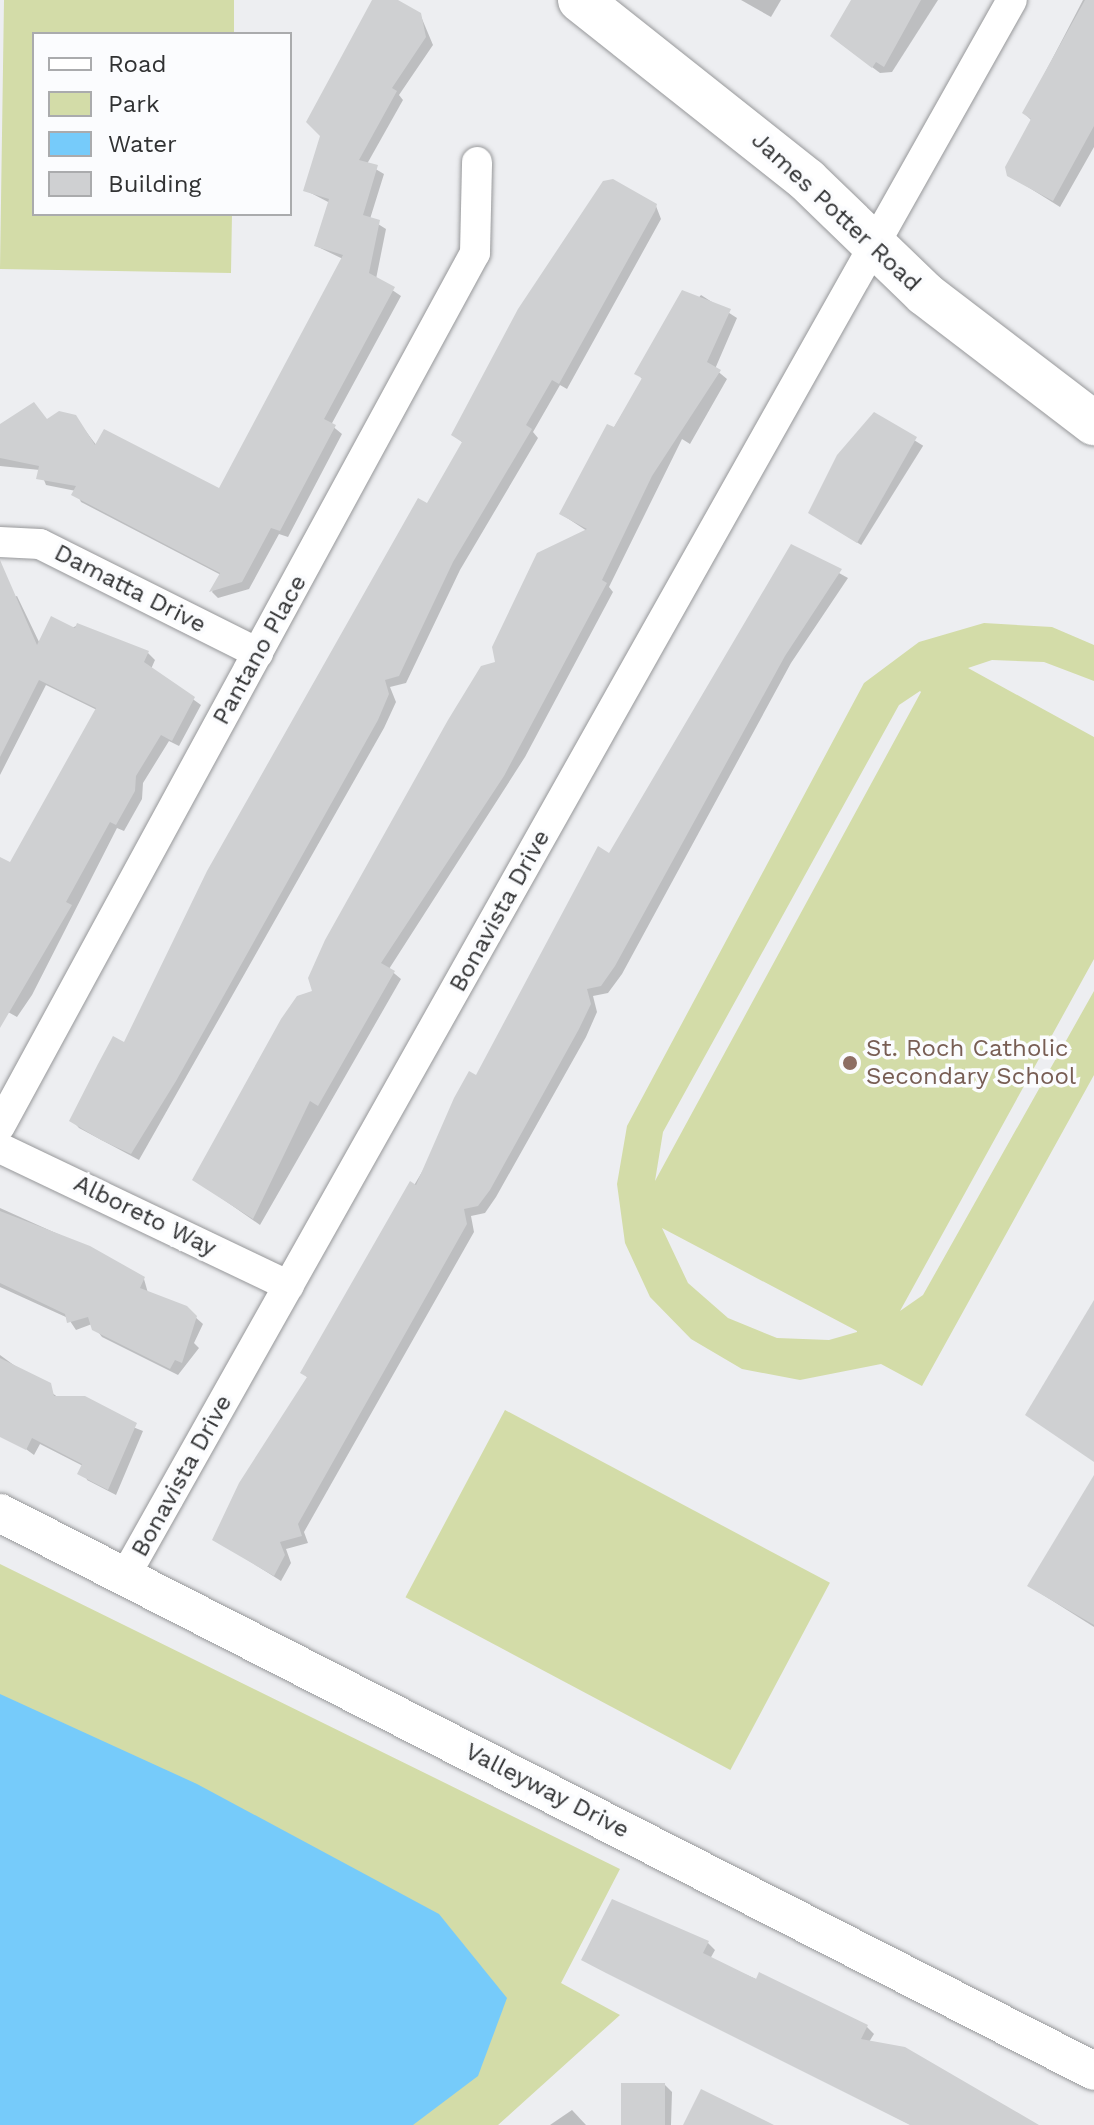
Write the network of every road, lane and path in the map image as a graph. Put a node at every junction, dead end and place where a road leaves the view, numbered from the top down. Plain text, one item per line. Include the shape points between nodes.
1 (580, 0) edge
2 (1012, 0) edge
3 (477, 162) dead end
4 (875, 246) junction
5 (1094, 423) edge
6 (0, 542) edge
7 (258, 653) junction
8 (0, 1126) edge
9 (0, 1148) edge
10 (289, 1286) junction
11 (0, 1513) edge
12 (125, 1576) junction
13 (1094, 2071) edge

1 - 4 main road, James Potter Road via 807,180
2 - 4 street, Bonavista Drive
3 - 7 street, Pantano Place via 475,253
4 - 5 main road, James Potter Road via 925,294
4 - 10 street, Bonavista Drive
6 - 7 street, Damatta Drive via 40,544
7 - 8 street, Pantano Place
9 - 10 street, Alboreto Way
10 - 12 street, Bonavista Drive
11 - 12 street, Valleyway Drive
12 - 13 street, Valleyway Drive

